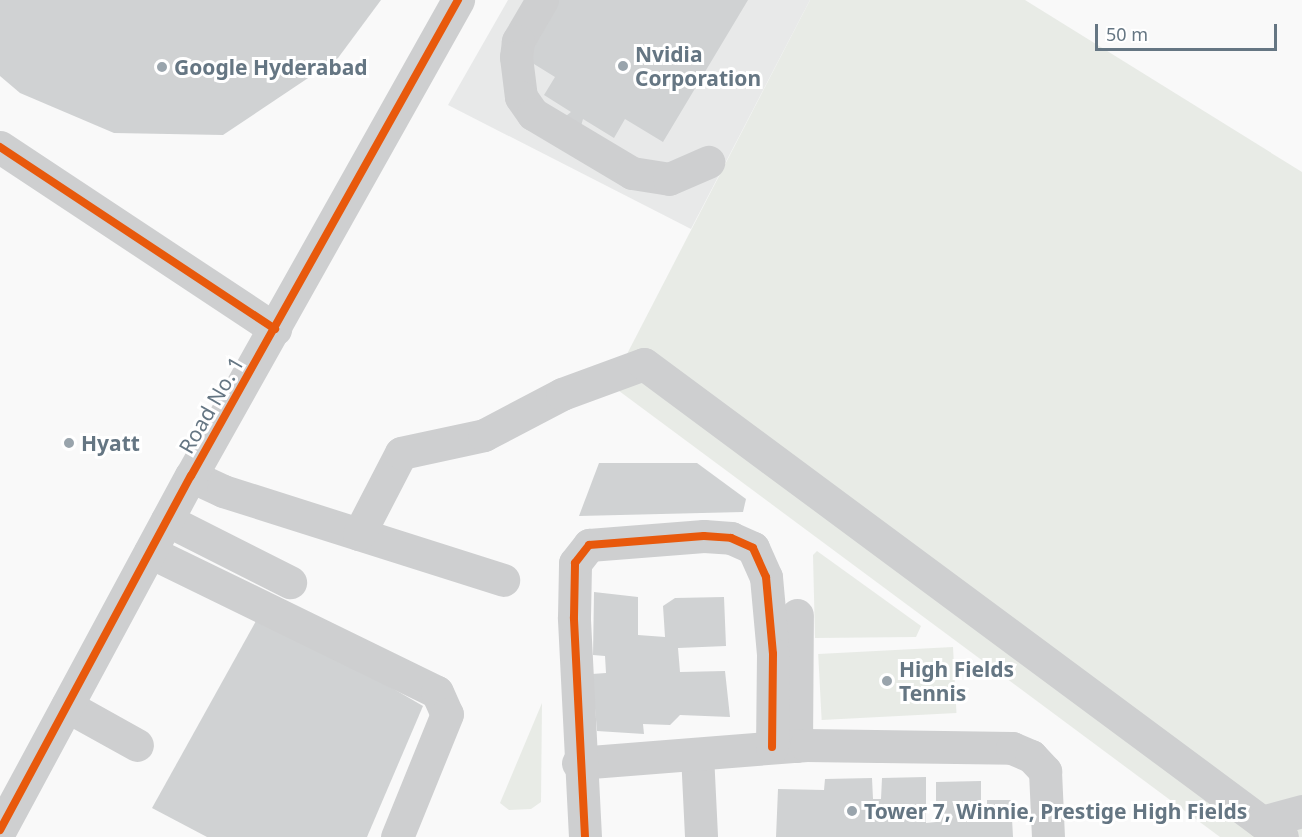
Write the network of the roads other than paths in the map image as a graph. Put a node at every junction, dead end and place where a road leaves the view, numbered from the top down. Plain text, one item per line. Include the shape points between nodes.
1 (458, 0) edge
2 (542, 0) edge
3 (0, 147) edge
4 (708, 162) dead end
5 (275, 329) junction
6 (191, 476) junction
7 (167, 519) junction
8 (359, 534) junction
9 (150, 552) junction
10 (503, 580) dead end
11 (253, 602) junction
12 (797, 615) dead end
13 (71, 698) junction
14 (142, 734) dead end
15 (784, 746) junction
16 (697, 754) junction
17 (578, 763) junction
18 (1302, 811) edge
19 (0, 830) edge
20 (1272, 830) edge
21 (397, 837) edge
22 (585, 837) edge
23 (701, 837) edge
24 (1048, 837) edge

1 - 5 street, Road No. 1
2 - 4 street via 518,42 516,57 521,97 533,114 632,173 669,179
3 - 5 street
5 - 6 street, Road No. 1
6 - 7 street, Road No. 1
6 - 8 street via 223,491
7 - 9 street, Road No. 1
7 - 11 street via 280,577
8 - 10 street
8 - 20 street via 401,453 484,435 562,394 644,364
9 - 11 street
9 - 13 street, Road No. 1
11 - 21 street via 437,692 447,714
12 - 15 street
13 - 14 street
13 - 19 street, Road No. 1
15 - 16 street
15 - 17 street via 766,577 753,548 731,538 704,536 589,545 575,563
15 - 24 street via 1012,748 1031,756 1045,771
16 - 17 street
16 - 23 street
17 - 22 street
18 - 20 street

